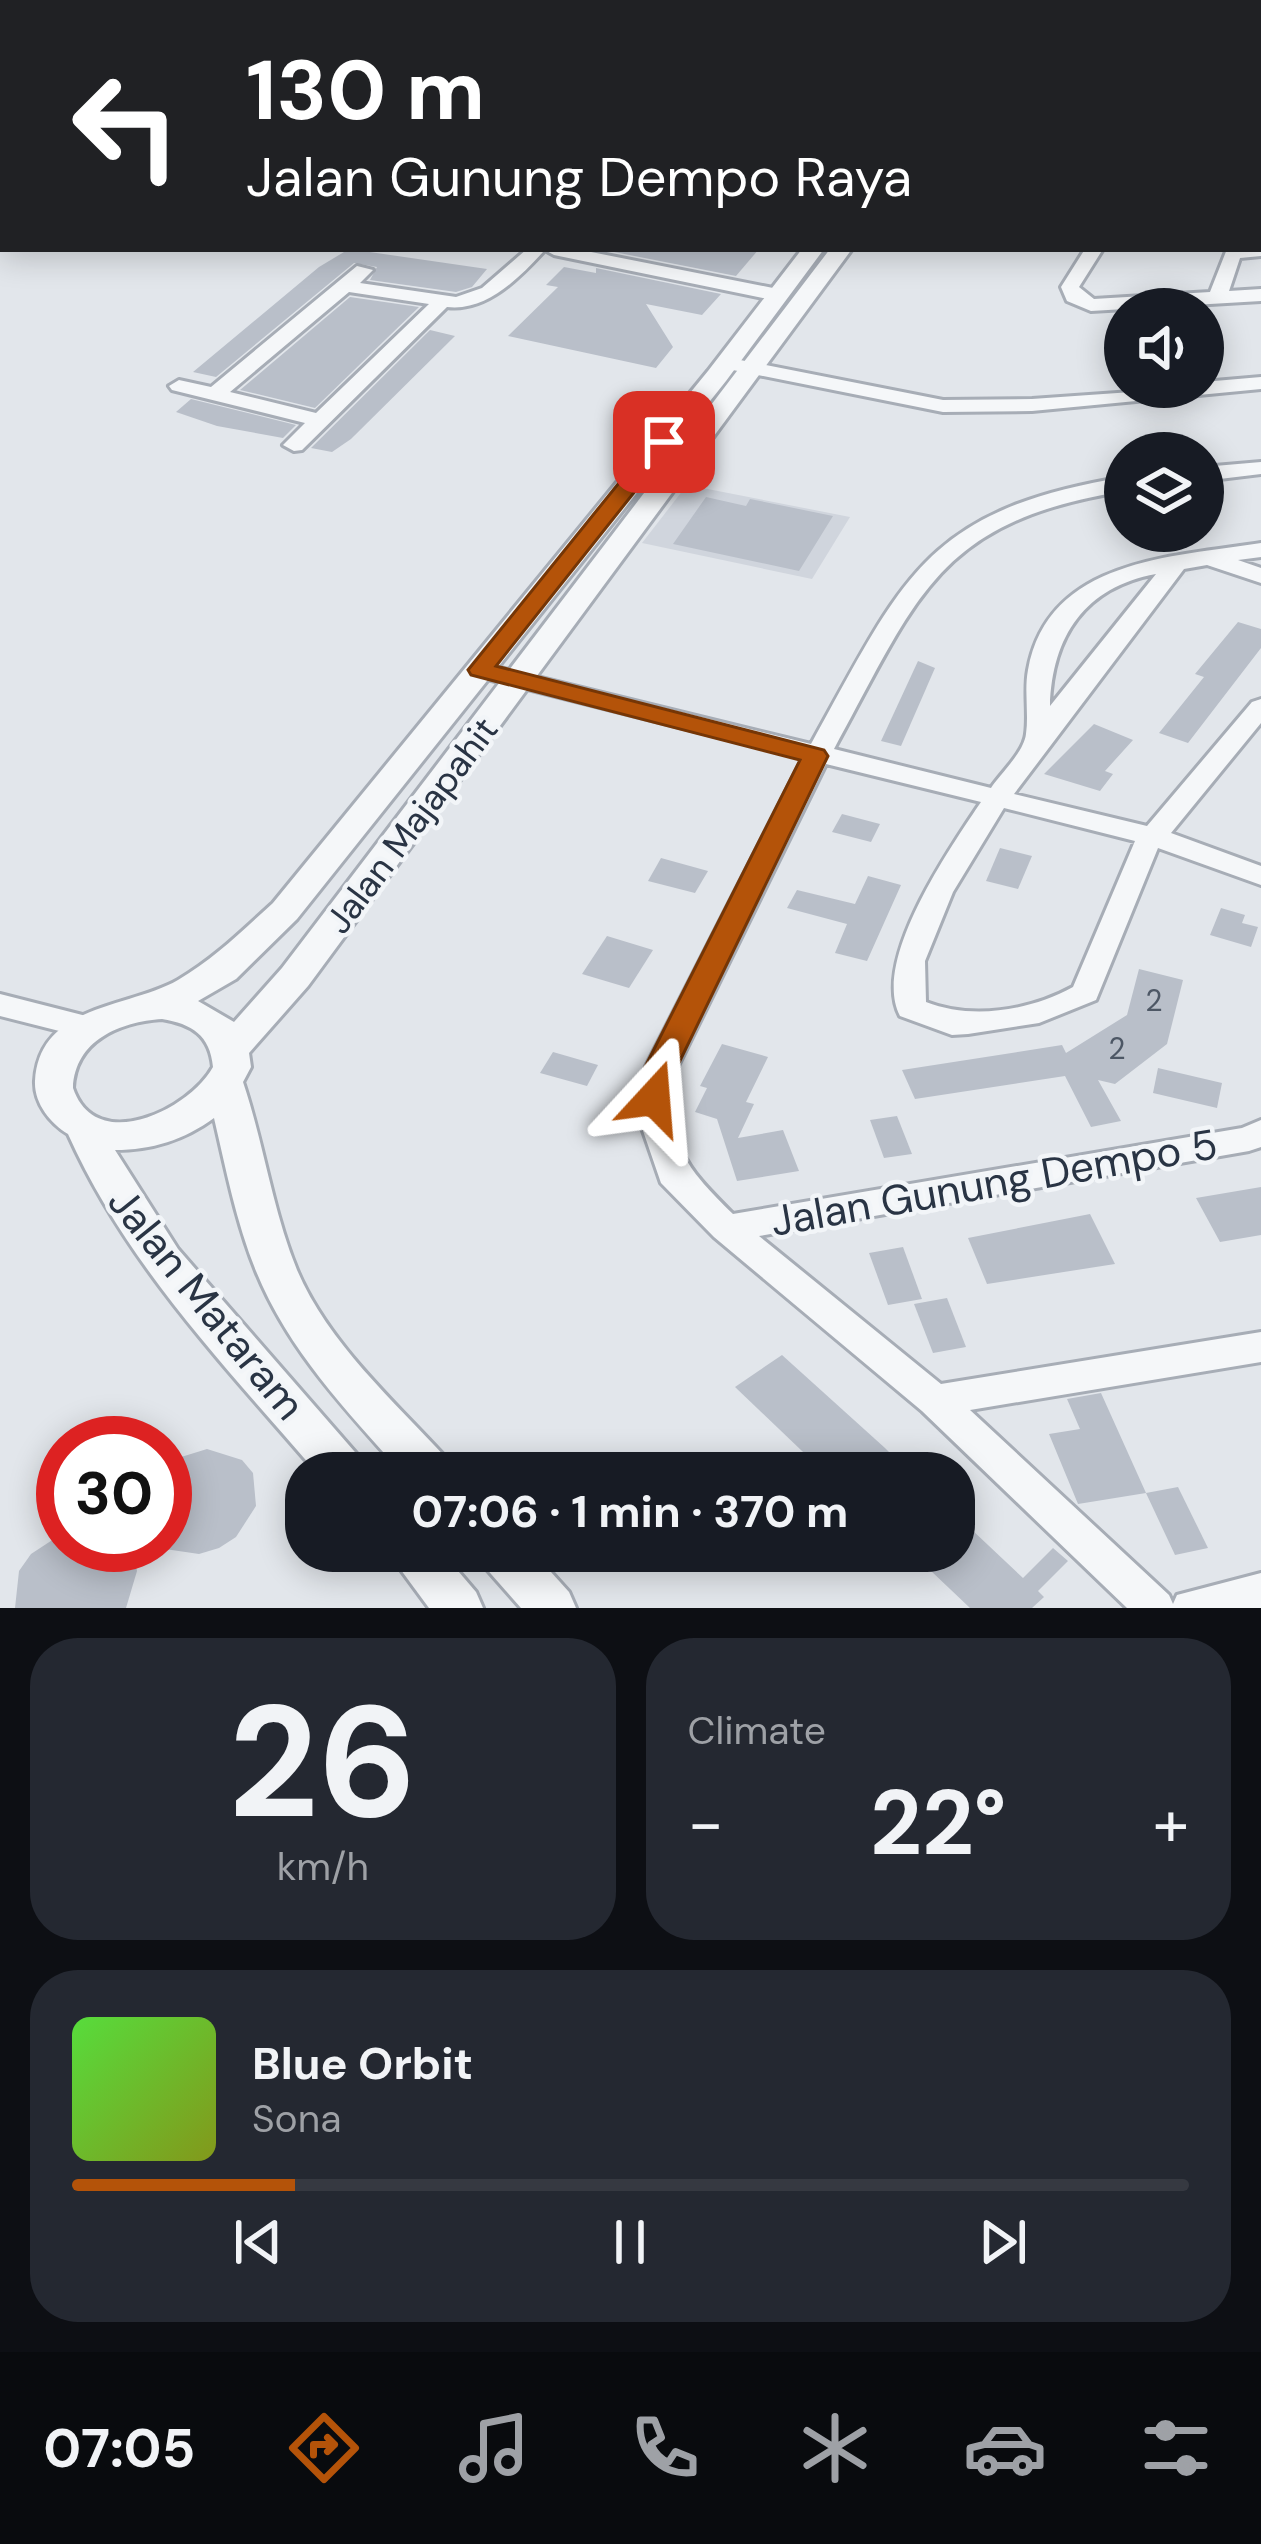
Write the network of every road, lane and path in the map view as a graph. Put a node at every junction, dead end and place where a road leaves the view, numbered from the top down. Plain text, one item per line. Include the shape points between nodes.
1 (540, 252) edge
2 (555, 252) edge
3 (599, 252) edge
4 (811, 252) edge
5 (838, 252) edge
6 (1092, 252) edge
7 (1247, 252) edge
8 (364, 270) dead end
9 (346, 286) junction
10 (1221, 288) edge
11 (782, 290) junction
12 (1261, 295) edge
13 (1224, 297) edge
14 (442, 302) junction
15 (1104, 306) edge
16 (745, 358) junction
17 (1261, 368) edge
18 (1224, 377) edge
19 (1104, 382) edge
20 (1224, 382) edge
21 (1261, 383) edge
22 (179, 386) dead end
23 (214, 395) junction
24 (1104, 395) edge
25 (320, 420) junction
26 (293, 446) dead end
27 (1261, 468) edge
28 (1224, 472) edge
29 (1104, 487) edge
30 (1261, 550) edge
31 (1206, 558) junction
32 (1177, 563) junction
33 (1261, 576) edge
34 (480, 670) junction
35 (520, 682) junction
36 (1261, 707) edge
37 (1039, 739) junction
38 (815, 756) junction
39 (993, 797) junction
40 (1154, 837) junction
41 (1261, 876) edge
42 (0, 1005) edge
43 (162, 1006) junction
44 (87, 1028) junction
45 (228, 1067) junction
46 (83, 1125) junction
47 (1261, 1132) edge
48 (726, 1228) junction
49 (1261, 1347) edge
50 (934, 1400) junction
51 (327, 1452) edge
52 (412, 1452) edge
53 (429, 1572) edge
54 (520, 1572) edge
55 (1261, 1591) edge
56 (459, 1608) edge
57 (552, 1608) edge
58 (1155, 1608) edge
59 (1191, 1608) edge

1 - 14 street via 480,297
2 - 11 street
3 - 11 street
4 - 11 street, Jalan Majapahit
5 - 16 street, Jalan Majapahit
6 - 15 street via 1070,287 1074,297
7 - 10 street via 1233,253
8 - 9 street
9 - 14 street
9 - 23 street
11 - 16 street, Jalan Majapahit
12 - 13 street
14 - 25 street
16 - 19 street via 958,392
16 - 24 street via 943,406
16 - 34 street, Jalan Majapahit
16 - 35 street, Jalan Majapahit
17 - 18 street
20 - 21 street
22 - 23 street
23 - 25 street
25 - 26 street
27 - 28 street
29 - 38 street via 1010,513 927,570
30 - 31 street
31 - 32 street
31 - 33 street
32 - 37 street
32 - 37 street via 1115,574 1076,599 1035,678
34 - 35 street
34 - 43 street, Jalan Majapahit via 265,934
35 - 38 street
35 - 45 street, Jalan Majapahit
36 - 40 street
37 - 39 street
38 - 39 street
38 - 48 street via 658,1073 656,1122 673,1174
39 - 40 street
39 - 40 street via 913,948 902,987 922,1019 973,1022 1067,1005 1085,993 1130,873
40 - 41 street
42 - 44 street
43 - 44 street
43 - 45 street via 200,1014 226,1035
44 - 46 street via 63,1052 54,1079 60,1105
45 - 46 street via 190,1119 163,1130 135,1135
45 - 52 street, Jalan Mataram via 262,1223 287,1294 323,1352
46 - 51 street, Jalan Mataram via 140,1228
47 - 48 street, Jalan Gunung Dempo 5
48 - 50 street
49 - 50 street
50 - 58 street
53 - 56 street
54 - 57 street
55 - 59 street

